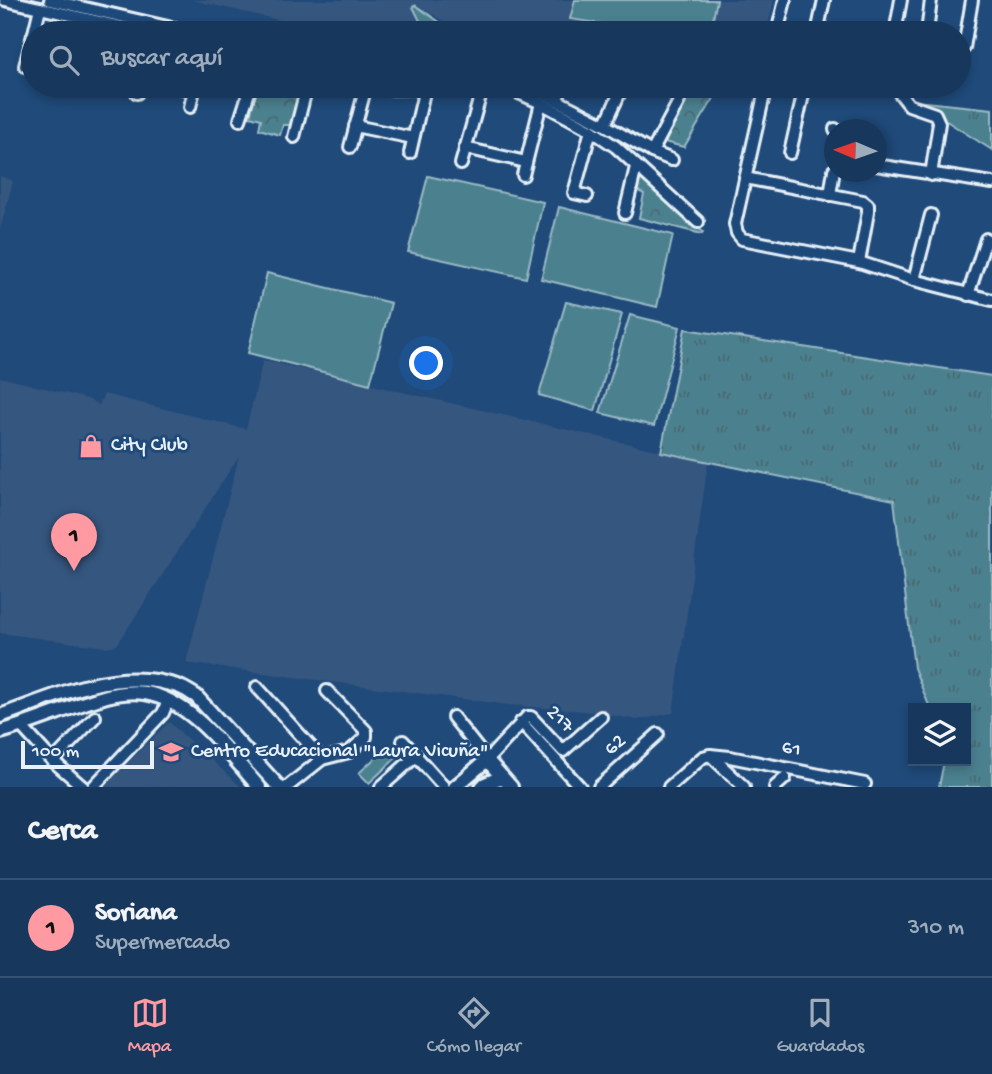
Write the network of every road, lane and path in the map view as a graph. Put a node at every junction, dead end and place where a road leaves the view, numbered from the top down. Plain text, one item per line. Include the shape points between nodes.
1 (5, 0) edge
2 (50, 0) edge
3 (785, 0) edge
4 (824, 0) edge
5 (901, 0) edge
6 (931, 0) edge
7 (972, 0) edge
8 (40, 8) junction
9 (37, 21) edge
10 (77, 21) edge
11 (121, 21) edge
12 (780, 21) edge
13 (820, 21) edge
14 (897, 21) edge
15 (928, 21) edge
16 (968, 21) edge
17 (192, 98) edge
18 (247, 98) edge
19 (304, 98) edge
20 (363, 98) edge
21 (425, 98) edge
22 (480, 98) edge
23 (530, 98) edge
24 (552, 98) edge
25 (617, 98) edge
26 (679, 98) edge
27 (763, 98) edge
28 (802, 98) edge
29 (903, 98) edge
30 (556, 100) joint
31 (541, 103) junction
32 (190, 107) dead end
33 (240, 120) dead end
34 (355, 125) junction
35 (605, 125) junction
36 (591, 130) junction
37 (294, 137) dead end
38 (624, 137) junction
39 (413, 138) junction
40 (350, 147) dead end
41 (465, 148) junction
42 (616, 148) junction
43 (652, 152) junction
44 (410, 153) dead end
45 (790, 153) dead end
46 (671, 160) dead end
47 (526, 162) junction
48 (461, 164) dead end
49 (636, 167) junction
50 (887, 167) edge
51 (523, 175) dead end
52 (932, 175) junction
53 (745, 178) junction
54 (833, 182) edge
55 (992, 183) edge
56 (830, 195) junction
57 (587, 196) dead end
58 (625, 214) dead end
59 (930, 215) dead end
60 (698, 222) dead end
61 (986, 239) dead end
62 (859, 262) junction
63 (914, 280) junction
64 (968, 295) junction
65 (992, 300) edge
66 (257, 687) dead end
67 (327, 691) dead end
68 (168, 701) junction
69 (0, 716) edge
70 (95, 717) dead end
71 (453, 717) dead end
72 (601, 717) dead end
73 (521, 722) junction
74 (22, 726) junction
75 (0, 732) edge
76 (658, 734) dead end
77 (402, 741) dead end
78 (709, 755) junction
79 (416, 756) junction
80 (322, 759) junction
81 (487, 760) junction
82 (53, 761) junction
83 (474, 770) junction
84 (785, 778) dead end
85 (507, 782) edge
86 (865, 784) dead end
87 (485, 786) edge
88 (83, 787) edge
89 (93, 787) edge
90 (259, 787) edge
91 (279, 787) edge
92 (287, 787) edge
93 (381, 787) edge
94 (444, 787) edge
95 (454, 787) edge
96 (580, 787) edge
97 (599, 787) edge
98 (669, 787) edge
99 (744, 787) edge
100 (775, 787) edge

1 - 8 street
2 - 11 street
3 - 12 street
4 - 13 street
5 - 14 street
6 - 15 street
7 - 16 street
8 - 9 street
8 - 10 street
17 - 32 street
18 - 33 street
19 - 37 street
20 - 34 street
21 - 39 street
22 - 41 street
23 - 31 street
24 - 30 street
25 - 35 street
26 - 43 street
27 - 53 street
28 - 45 street
29 - 52 street via 909,105 935,114 939,122
30 - 35 street
31 - 36 street
31 - 47 street
34 - 39 street
34 - 40 street
35 - 38 street
36 - 42 street
36 - 57 street via 574,193
38 - 42 street
38 - 43 street
39 - 44 street
41 - 47 street
41 - 48 street
42 - 49 street
43 - 46 street
47 - 51 street
49 - 58 street
49 - 60 street
50 - 52 street
52 - 55 street
53 - 56 street
53 - 62 street via 735,224 742,239
54 - 56 street
56 - 62 street via 868,205
59 - 63 street
61 - 64 street
62 - 63 street
63 - 64 street
64 - 65 street
66 - 80 street
67 - 80 street via 367,734 349,752
68 - 74 street via 144,693 116,694
68 - 89 street via 163,713
68 - 90 street via 204,726
69 - 91 street via 94,683 168,683 196,696
70 - 82 street
71 - 81 street
72 - 73 street, 217 via 566,751 531,718
73 - 81 street
73 - 96 street
74 - 75 street
74 - 82 street
76 - 97 street, 62
77 - 79 street
78 - 86 street, 61
78 - 98 street
78 - 99 street
79 - 93 street
79 - 94 street
80 - 92 street
81 - 83 street
81 - 85 street
82 - 88 street
83 - 87 street
83 - 95 street
84 - 100 street
85 - 87 street

